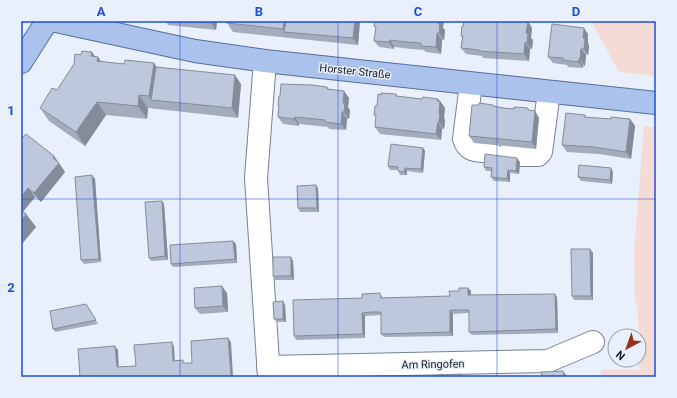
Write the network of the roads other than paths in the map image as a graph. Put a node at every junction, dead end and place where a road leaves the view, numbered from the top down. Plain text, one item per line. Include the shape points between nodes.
1 (47, 21) edge
2 (56, 21) edge
3 (265, 61) junction
4 (21, 62) edge
5 (471, 84) junction
6 (549, 92) junction
7 (656, 103) edge
8 (593, 342) dead end
9 (503, 370) edge
10 (402, 371) edge
11 (269, 372) edge

1 - 4 main road
2 - 3 main road, Horster Straße via 195,51
3 - 5 main road, Horster Straße
3 - 11 street, Am Ringofen via 256,178
5 - 6 main road, Horster Straße
5 - 6 street via 464,139 466,145 471,150 498,153 528,156 541,152
6 - 7 main road, Horster Straße
8 - 9 street, Am Ringofen via 548,362
9 - 10 street, Am Ringofen
10 - 11 street, Am Ringofen

